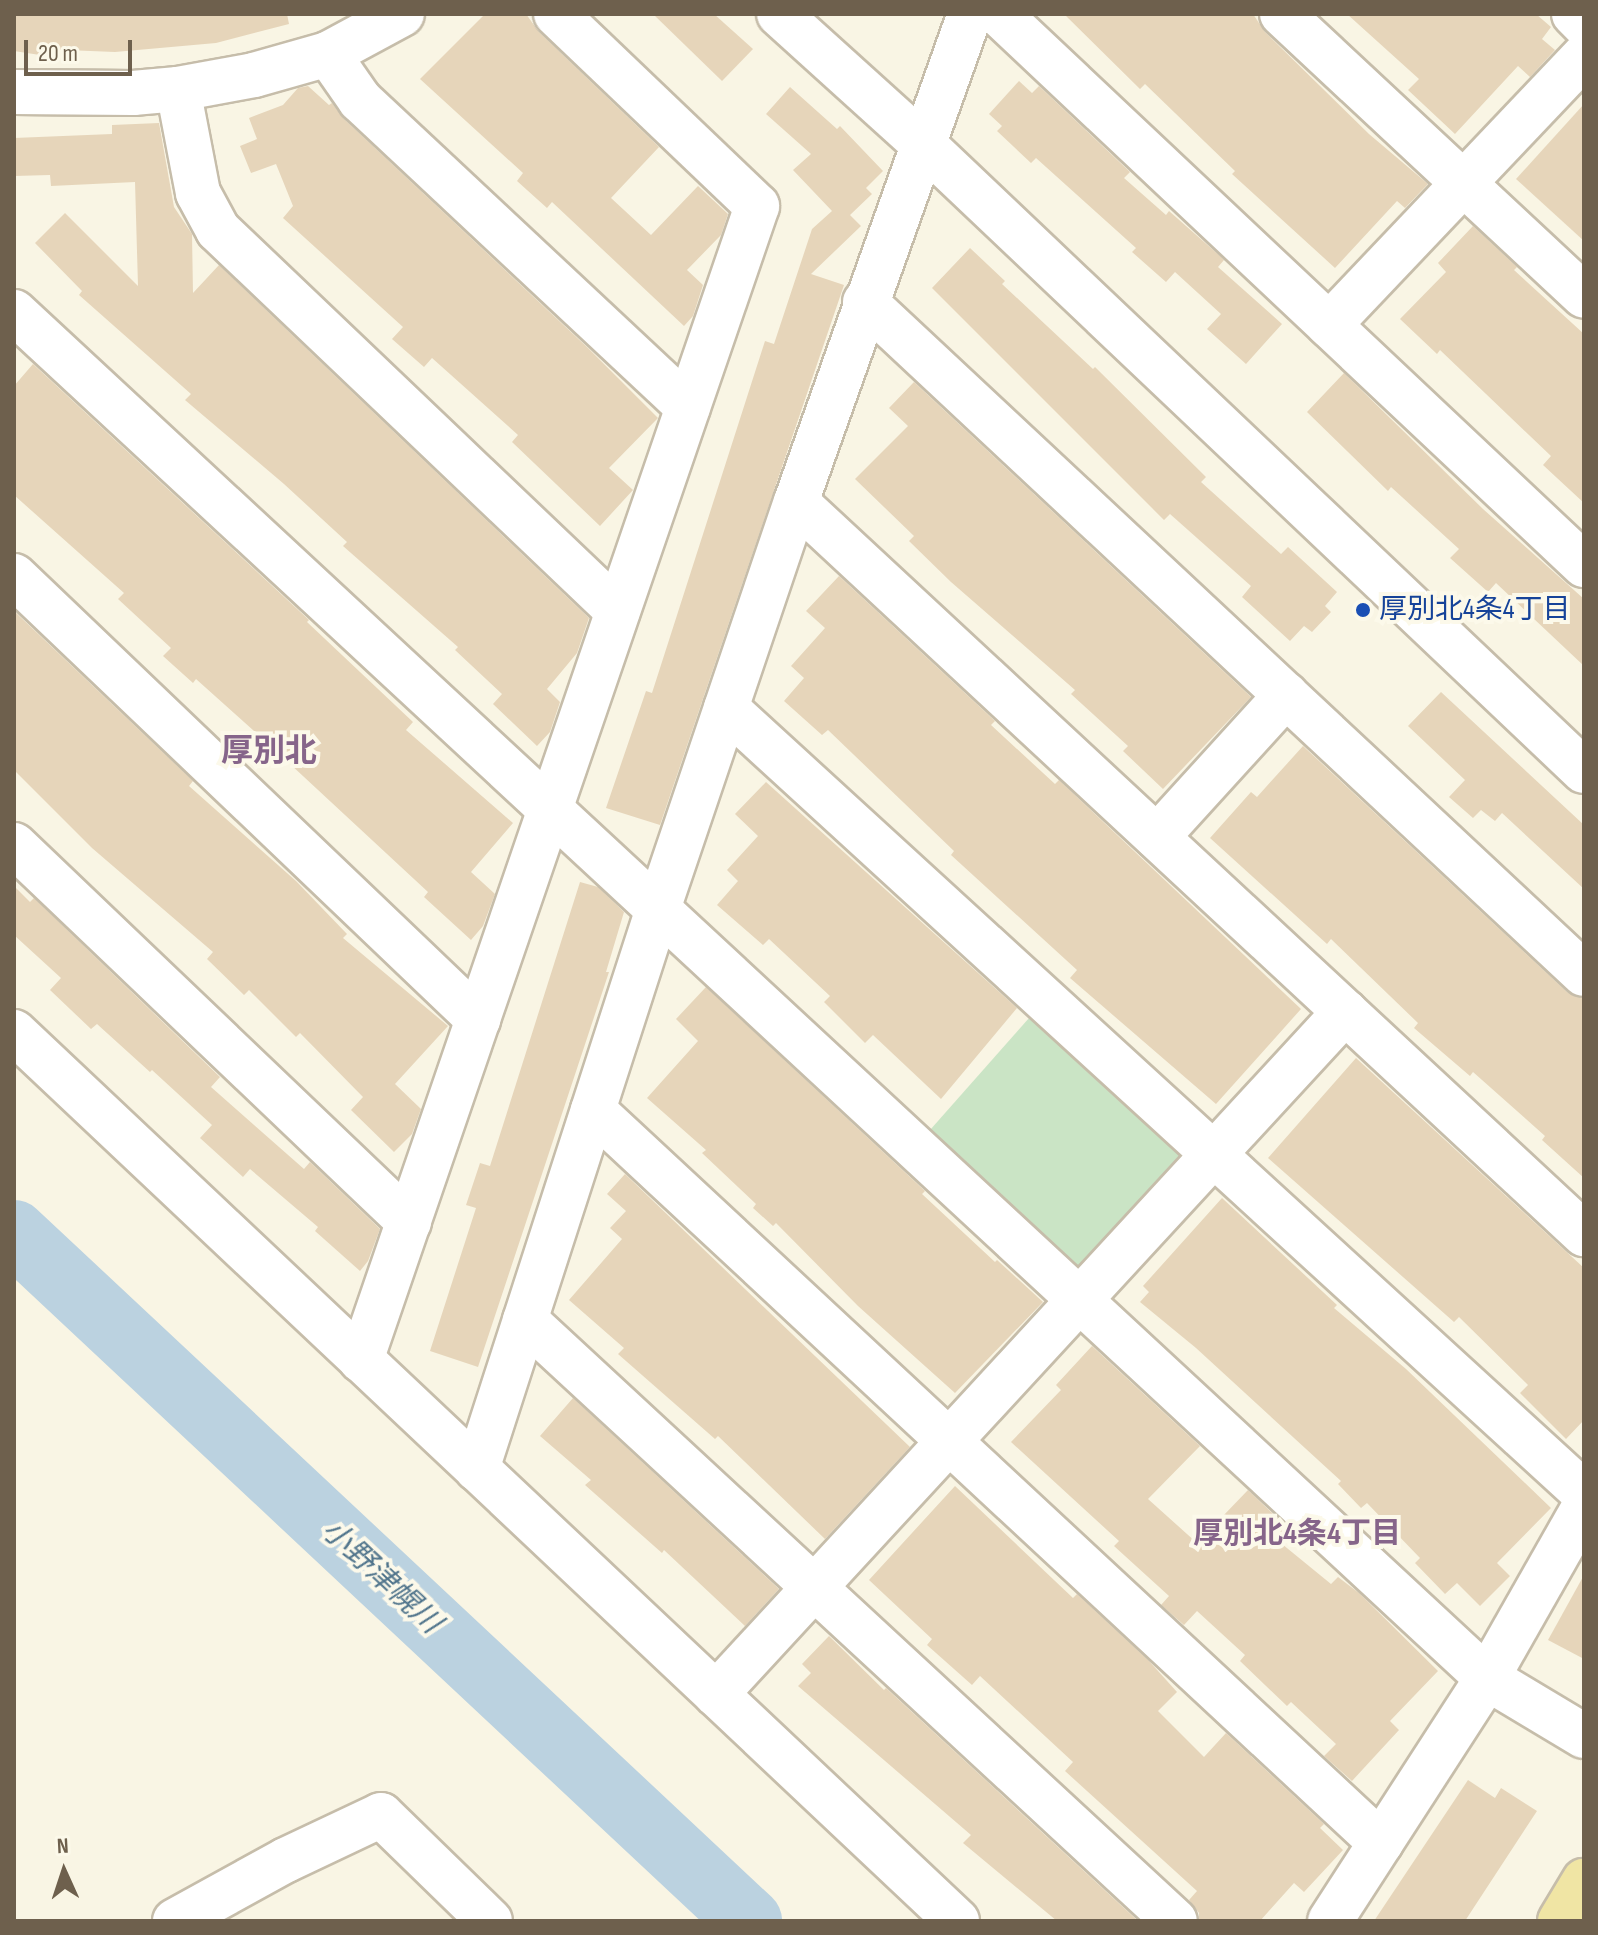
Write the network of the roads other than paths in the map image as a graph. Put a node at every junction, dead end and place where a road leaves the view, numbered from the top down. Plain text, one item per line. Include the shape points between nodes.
1 (402, 14) edge
2 (556, 14) edge
3 (779, 14) edge
4 (970, 14) edge
5 (999, 14) edge
6 (1282, 14) edge
7 (1574, 14) edge
8 (1584, 24) edge
9 (328, 54) junction
10 (1584, 56) edge
11 (178, 89) junction
12 (14, 92) edge
13 (923, 144) junction
14 (1465, 184) junction
15 (1584, 296) edge
16 (865, 302) junction
17 (16, 317) edge
18 (1329, 325) junction
19 (688, 407) junction
20 (796, 502) junction
21 (1584, 565) edge
22 (14, 576) edge
23 (618, 611) junction
24 (1286, 695) junction
25 (726, 708) junction
26 (1584, 771) edge
27 (550, 809) junction
28 (1157, 837) junction
29 (14, 845) edge
30 (658, 909) junction
31 (1584, 974) edge
32 (1345, 1012) junction
33 (478, 1019) junction
34 (14, 1032) edge
35 (593, 1110) junction
36 (1214, 1155) junction
37 (409, 1222) junction
38 (1584, 1234) edge
39 (1080, 1300) junction
40 (525, 1320) junction
41 (361, 1360) junction
42 (949, 1441) junction
43 (477, 1469) junction
44 (1584, 1493) edge
45 (1584, 1507) edge
46 (814, 1587) junction
47 (1487, 1678) junction
48 (716, 1694) junction
49 (1584, 1736) edge
50 (1381, 1843) junction
51 (1584, 1881) edge
52 (192, 1917) edge
53 (490, 1921) edge
54 (957, 1921) edge
55 (1175, 1921) edge
56 (1330, 1921) edge
57 (1560, 1921) edge

1 - 9 street
2 - 19 street via 757,206
3 - 13 street
4 - 13 street
5 - 18 street
6 - 14 street
7 - 8 street
9 - 11 street
9 - 19 street via 360,100
10 - 14 street
11 - 12 street
11 - 23 street via 198,193 218,230
13 - 16 street
13 - 26 street
14 - 15 street
14 - 18 street
16 - 20 street
16 - 24 street
17 - 27 street
18 - 21 street
19 - 23 street
20 - 25 street
20 - 28 street
22 - 33 street
23 - 27 street
24 - 28 street
24 - 31 street
25 - 30 street
25 - 36 street
27 - 30 street
27 - 33 street
28 - 32 street
29 - 37 street
30 - 35 street
30 - 39 street
32 - 36 street
32 - 38 street
33 - 37 street
34 - 41 street
35 - 40 street
35 - 42 street
36 - 39 street
36 - 44 street
37 - 41 street
39 - 42 street
39 - 47 street
40 - 43 street
40 - 46 street
41 - 43 street
42 - 46 street
42 - 50 street
43 - 48 street
45 - 47 street
46 - 48 street
46 - 55 street
47 - 49 street
47 - 50 street
48 - 54 street
50 - 56 street
51 - 57 main road
52 - 53 street via 286,1860 381,1815

